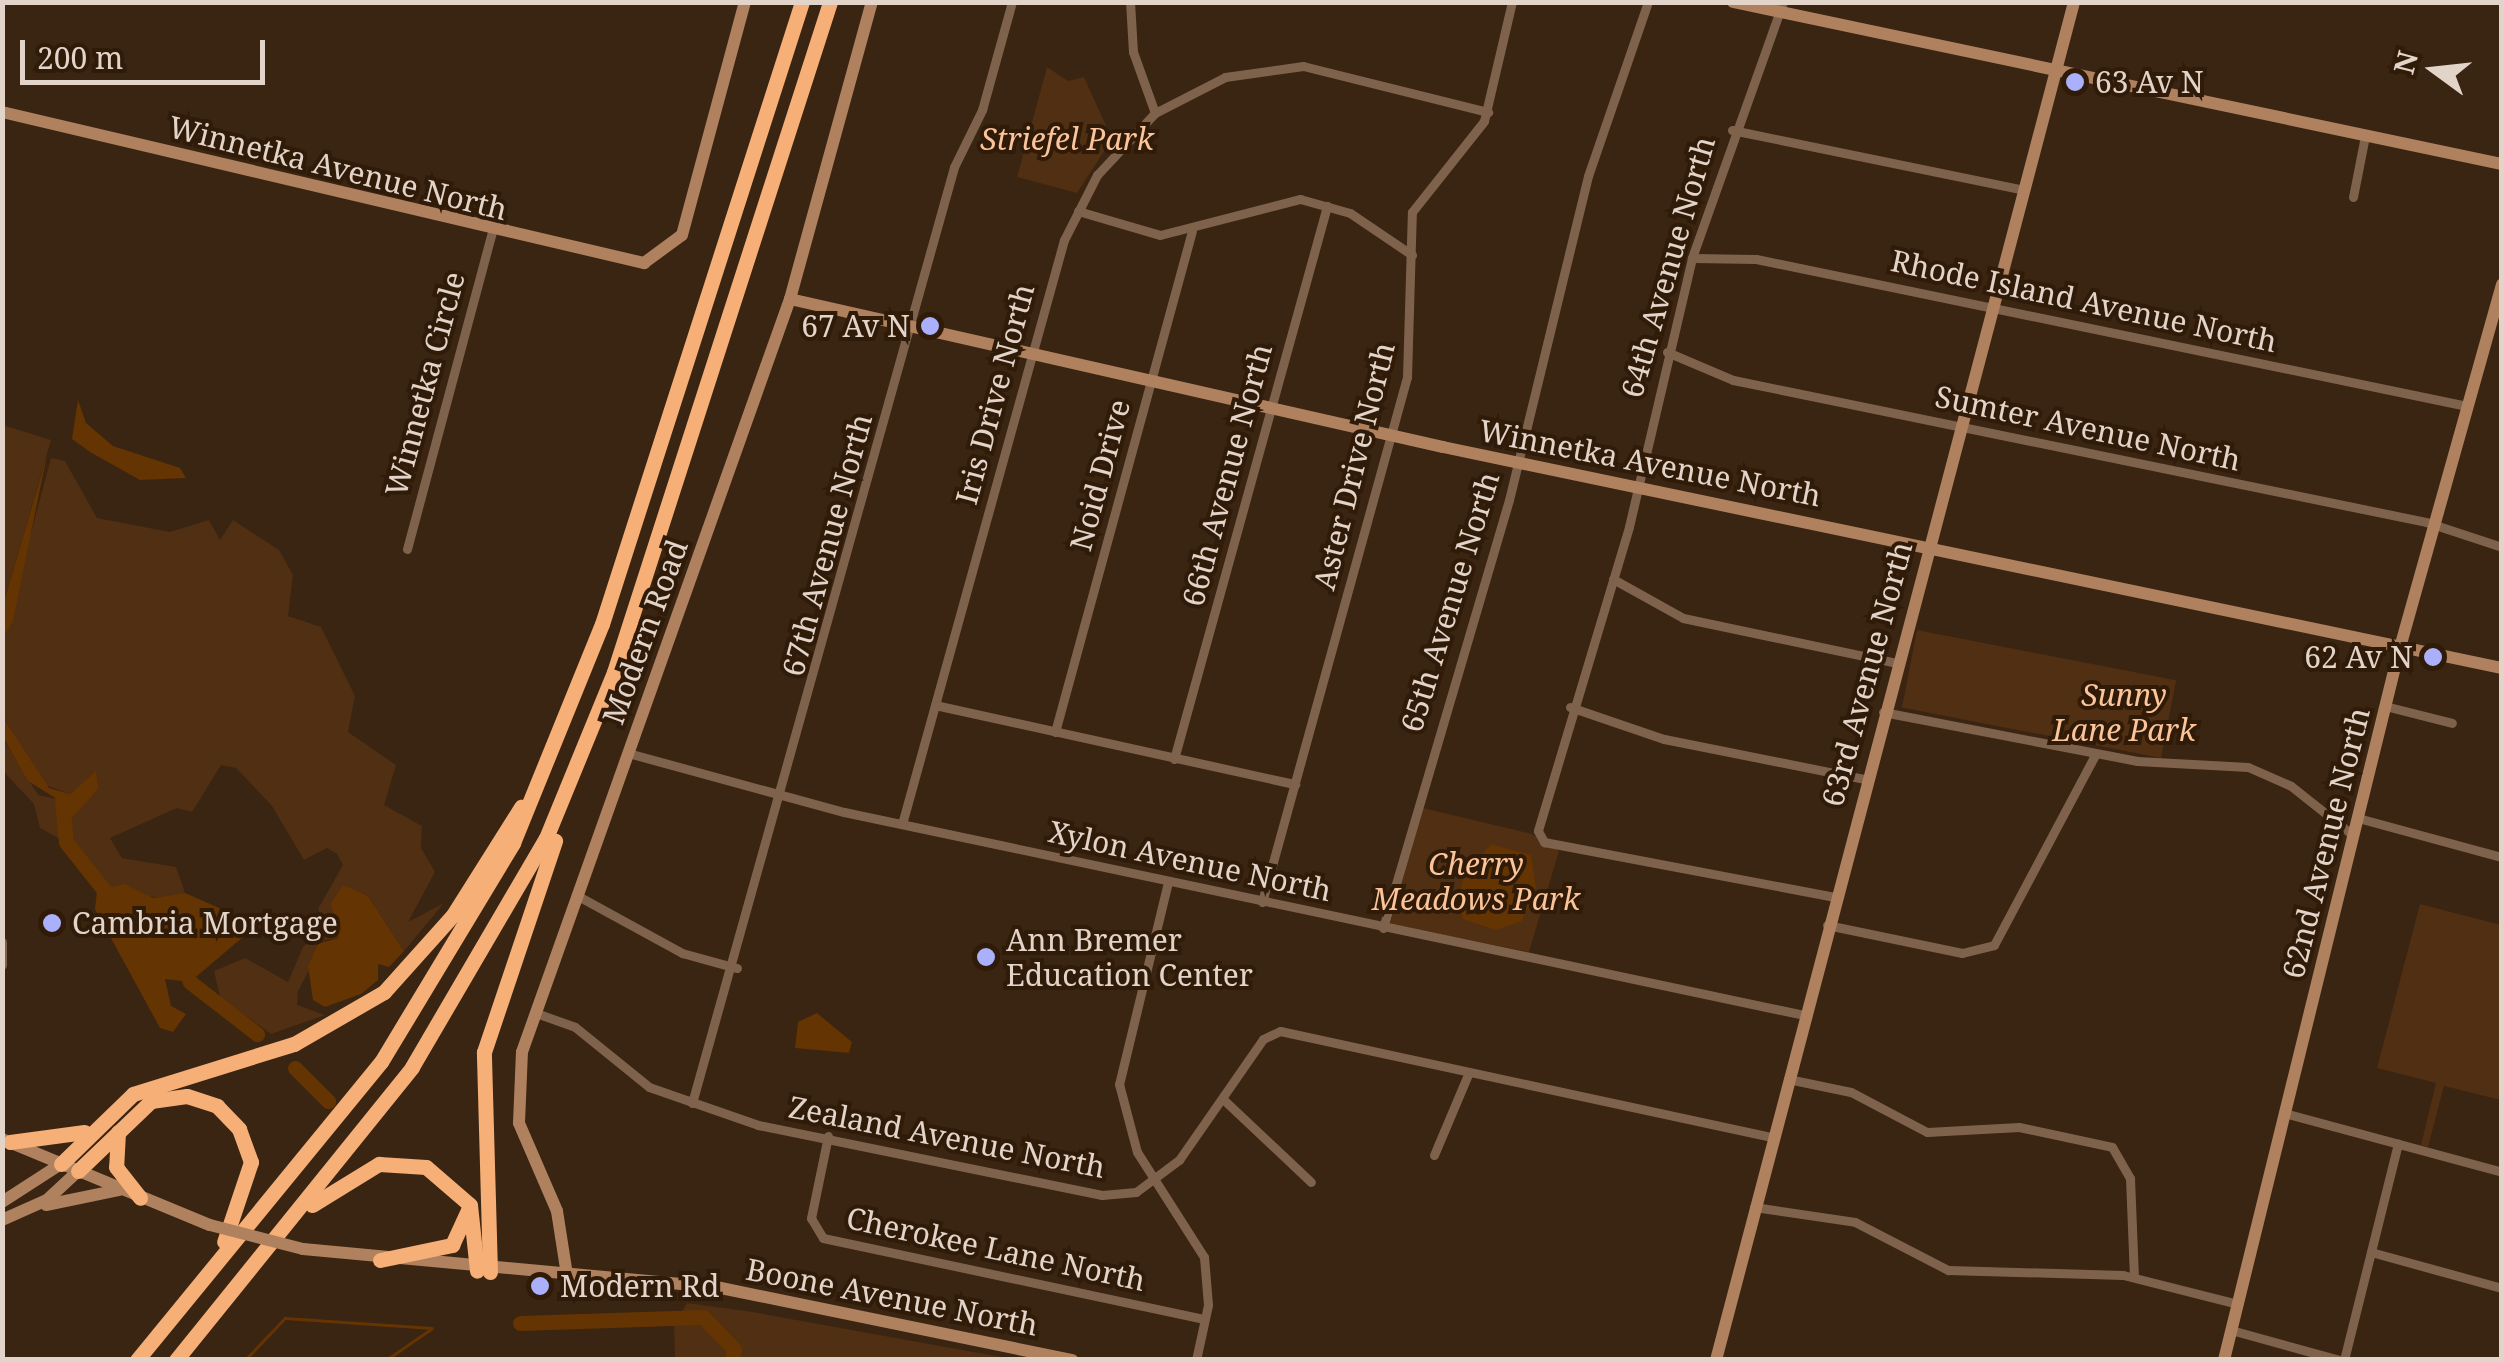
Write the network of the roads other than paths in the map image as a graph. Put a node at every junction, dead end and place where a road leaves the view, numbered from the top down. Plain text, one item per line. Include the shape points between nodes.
1 (745, 2) edge
2 (802, 2) edge
3 (830, 2) edge
4 (872, 2) edge
5 (1012, 2) edge
6 (1130, 2) edge
7 (1512, 2) edge
8 (1648, 2) edge
9 (1733, 2) edge
10 (2074, 2) edge
11 (1780, 7) edge
12 (2056, 70) junction
13 (2, 112) edge
14 (1488, 112) junction
15 (1155, 113) junction
16 (1732, 130) junction
17 (2365, 136) junction
18 (2502, 164) edge
19 (2024, 190) junction
20 (2352, 197) dead end
21 (1327, 206) junction
22 (1078, 212) junction
23 (1192, 231) junction
24 (492, 232) junction
25 (1412, 255) junction
26 (1692, 258) junction
27 (2502, 284) edge
28 (790, 299) junction
29 (1992, 308) junction
30 (912, 326) junction
31 (1667, 352) junction
32 (1032, 354) junction
33 (1152, 381) junction
34 (2467, 406) junction
35 (1271, 408) junction
36 (1959, 426) junction
37 (1391, 435) junction
38 (1518, 462) junction
39 (1638, 486) junction
40 (2434, 527) junction
41 (1927, 545) junction
42 (2502, 547) edge
43 (407, 549) dead end
44 (1612, 579) junction
45 (2402, 641) junction
46 (1896, 662) junction
47 (2502, 668) edge
48 (614, 672) junction
49 (935, 705) junction
50 (2385, 706) junction
51 (1570, 707) junction
52 (1883, 712) junction
53 (2452, 723) dead end
54 (1055, 732) junction
55 (628, 753) junction
56 (2096, 753) junction
57 (1174, 759) junction
58 (549, 767) junction
59 (1866, 780) junction
60 (1294, 784) junction
61 (784, 796) junction
62 (2358, 818) junction
63 (902, 824) junction
64 (2354, 836) junction
65 (2502, 857) edge
66 (1168, 882) junction
67 (578, 896) junction
68 (1834, 898) junction
69 (1262, 902) junction
70 (1827, 926) junction
71 (1383, 928) junction
72 (2, 942) edge
73 (2, 966) edge
74 (737, 968) junction
75 (536, 1012) junction
76 (1804, 1015) junction
77 (1469, 1072) junction
78 (1787, 1078) junction
79 (1225, 1102) junction
80 (692, 1103) junction
81 (2284, 1113) junction
82 (129, 1116) junction
83 (101, 1122) junction
84 (828, 1136) junction
85 (1771, 1138) junction
86 (6, 1140) edge
87 (2398, 1144) junction
88 (1434, 1156) dead end
89 (61, 1164) junction
90 (78, 1171) junction
91 (2502, 1172) edge
92 (1155, 1180) junction
93 (1311, 1182) dead end
94 (121, 1190) junction
95 (140, 1198) junction
96 (466, 1199) junction
97 (2, 1202) edge
98 (1753, 1207) junction
99 (34, 1208) junction
100 (2, 1220) edge
101 (272, 1242) junction
102 (2371, 1252) junction
103 (380, 1260) junction
104 (484, 1271) junction
105 (566, 1275) junction
106 (2134, 1278) junction
107 (2502, 1288) edge
108 (2238, 1304) junction
109 (170, 1319) junction
110 (1205, 1319) junction
111 (2231, 1330) junction
112 (137, 1360) edge
113 (176, 1360) edge
114 (1073, 1360) edge
115 (1196, 1360) edge
116 (1716, 1360) edge
117 (2224, 1360) edge
118 (2341, 1360) edge

1 - 24 street, Winnetka Avenue North via 685,225 662,257 633,263
2 - 58 highway
3 - 48 highway
4 - 28 street, Modern Road
5 - 30 street, 67th Avenue North
6 - 15 street via 1133,52
7 - 14 street, Aster Drive North
8 - 38 street, 65th Avenue North via 1562,267
9 - 11 street
10 - 12 street, 63rd Avenue North
11 - 12 street
11 - 16 street, 64th Avenue North
12 - 17 street
12 - 19 street, 63rd Avenue North
13 - 24 street, Winnetka Avenue North
14 - 15 street, Iris Drive North via 1303,66 1225,77
14 - 25 street, Aster Drive North via 1465,154 1417,200
15 - 22 street, Iris Drive North via 1114,152
16 - 19 street
16 - 26 street, 64th Avenue North
17 - 18 street
17 - 20 street
19 - 29 street, 63rd Avenue North
21 - 23 street via 1267,202
21 - 25 street
21 - 35 street, 66th Avenue North
22 - 23 street via 1143,234
22 - 32 street, Iris Drive North
23 - 33 street, Noid Drive
24 - 43 street, Winnetka Circle
25 - 37 street, Aster Drive North via 1414,328
26 - 29 street, Rhode Island Avenue North via 1718,265 1756,259
26 - 31 street, 64th Avenue North
27 - 34 street, 62nd Avenue North
28 - 30 street, Winnetka Avenue North
28 - 55 street, Modern Road
29 - 34 street, Rhode Island Avenue North
29 - 36 street, 63rd Avenue North
30 - 32 street, Winnetka Avenue North
30 - 61 street, 67th Avenue North
31 - 36 street, Sumter Avenue North via 1733,380
31 - 39 street, 64th Avenue North
32 - 33 street, Winnetka Avenue North
32 - 49 street, Iris Drive North
33 - 35 street, Winnetka Avenue North
33 - 54 street, Noid Drive
34 - 40 street, 62nd Avenue North
35 - 37 street, Winnetka Avenue North
35 - 57 street, 66th Avenue North
36 - 40 street, Sumter Avenue North
36 - 41 street, 63rd Avenue North
37 - 38 street, Winnetka Avenue North
37 - 60 street, Aster Drive North
38 - 39 street, Winnetka Avenue North
38 - 71 street, 65th Avenue North
39 - 41 street, Winnetka Avenue North
39 - 44 street, 64th Avenue North
40 - 42 street, Sumter Avenue North
40 - 45 street, 62nd Avenue North
41 - 45 street, Winnetka Avenue North
41 - 46 street, 63rd Avenue North
44 - 46 street via 1683,618
44 - 51 street, 64th Avenue North
45 - 47 street, Winnetka Avenue North
45 - 50 street, 62nd Avenue North
46 - 52 street, 63rd Avenue North
48 - 101 highway via 552,827 477,969 402,1080
48 - 104 highway via 487,1037 480,1102
49 - 54 street
49 - 63 street, Iris Drive North
50 - 53 street
50 - 62 street, 62nd Avenue North
51 - 59 street via 1664,739
51 - 68 street, 64th Avenue North via 1540,838
52 - 56 street
52 - 59 street, 63rd Avenue North
54 - 57 street
55 - 61 street, Xylon Avenue North
55 - 67 street, Modern Road
56 - 64 street via 2263,771
56 - 70 street via 1994,945 1962,953
57 - 60 street
58 - 83 highway via 447,924 384,992 294,1044 140,1091
58 - 109 highway via 472,922 390,1050
59 - 68 street, 63rd Avenue North
60 - 69 street, Aster Drive North
61 - 63 street, Xylon Avenue North
61 - 74 street, 67th Avenue North
62 - 64 street, 62nd Avenue North
62 - 65 street
63 - 66 street, Xylon Avenue North
64 - 81 street, 62nd Avenue North
66 - 69 street, Xylon Avenue North
66 - 92 street via 1120,1062 1128,1130
67 - 74 street via 682,953
67 - 75 street, Modern Road
68 - 70 street, 63rd Avenue North
69 - 71 street, Xylon Avenue North
70 - 76 street, 63rd Avenue North
71 - 76 street, Xylon Avenue North
72 - 73 street
74 - 80 street, 67th Avenue North
75 - 80 street, Zealand Avenue North via 575,1027 632,1077
75 - 105 street, Modern Road via 518,1073 519,1123 556,1210
76 - 78 street, 63rd Avenue North
77 - 79 street via 1280,1031 1263,1039
77 - 85 street
77 - 88 street
78 - 85 street, 63rd Avenue North
78 - 106 street via 1851,1092 1926,1132 2019,1127 2112,1147 2130,1178
79 - 92 street
79 - 93 street
80 - 84 street, Zealand Avenue North
81 - 87 street
81 - 108 street, 62nd Avenue North
82 - 90 highway
82 - 95 highway via 114,1158
82 - 109 highway via 162,1098 202,1100 235,1122 250,1155 237,1218
83 - 86 highway via 62,1142
83 - 89 highway
84 - 92 street, Zealand Avenue North via 1102,1195
84 - 110 street, Cherokee Lane North via 811,1218 824,1238
85 - 98 street, 63rd Avenue North
86 - 89 street, Boone Avenue North
87 - 91 street
87 - 102 street
89 - 90 street, Boone Avenue North
89 - 97 street
90 - 94 street, Boone Avenue North
90 - 99 street
92 - 110 street via 1204,1257
94 - 95 street, Boone Avenue North
94 - 99 street
95 - 103 street, Boone Avenue North, bridge via 210,1225
96 - 101 highway via 426,1167 378,1164 332,1188
96 - 103 highway via 468,1222 452,1245
96 - 104 highway
98 - 106 street via 1855,1222 1948,1270
98 - 116 street, 63rd Avenue North
99 - 100 street
101 - 113 highway
102 - 107 street
102 - 118 street
103 - 104 street, Boone Avenue North
104 - 105 street, Boone Avenue North
105 - 114 street, Boone Avenue North via 716,1287
106 - 108 street
108 - 111 street, 62nd Avenue North
109 - 112 highway
110 - 115 street
111 - 117 street, 62nd Avenue North
111 - 118 street

